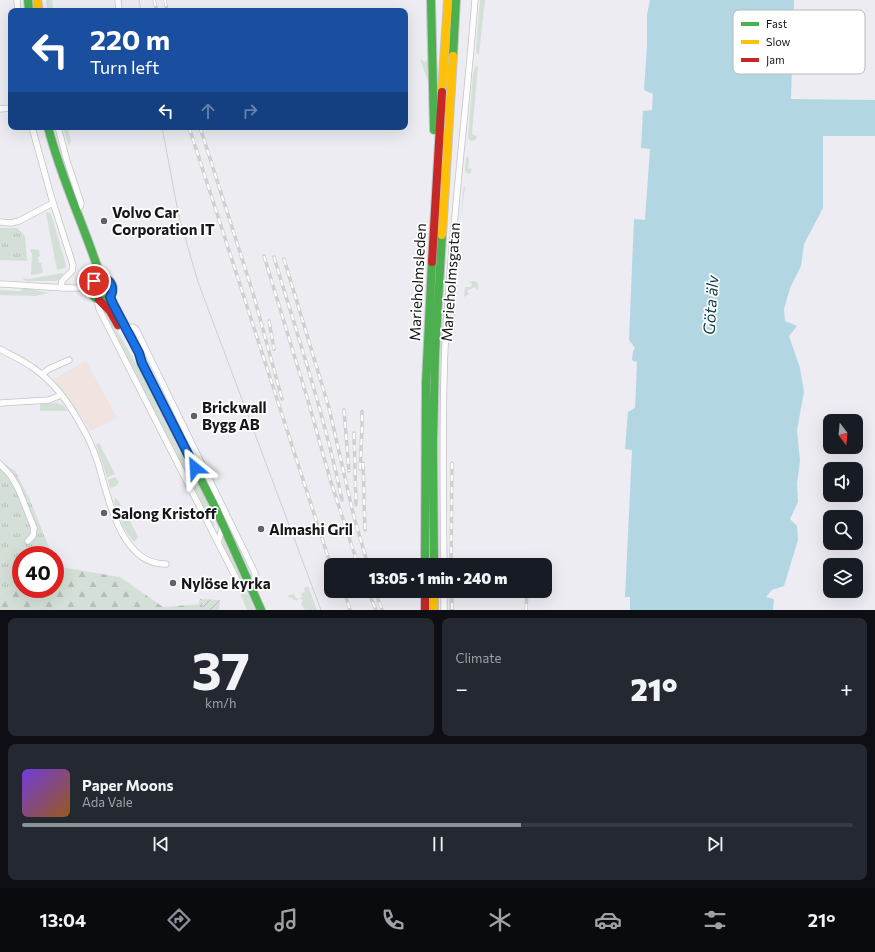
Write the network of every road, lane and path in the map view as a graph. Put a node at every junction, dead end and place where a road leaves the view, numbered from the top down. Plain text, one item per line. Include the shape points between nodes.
1 (432, 0) edge
2 (448, 0) edge
3 (456, 0) edge
4 (475, 0) edge
5 (33, 130) edge
6 (49, 130) edge
7 (59, 130) edge
8 (438, 153) junction
9 (53, 203) junction
10 (77, 209) junction
11 (0, 222) edge
12 (101, 278) junction
13 (0, 284) edge
14 (61, 288) junction
15 (91, 288) junction
16 (110, 297) junction
17 (98, 300) junction
18 (126, 328) junction
19 (0, 349) edge
20 (68, 360) dead end
21 (142, 363) junction
22 (42, 374) junction
23 (61, 395) junction
24 (0, 403) edge
25 (0, 464) edge
26 (223, 525) junction
27 (28, 541) dead end
28 (218, 542) junction
29 (425, 558) edge
30 (434, 558) edge
31 (444, 558) edge
32 (166, 564) dead end
33 (250, 583) junction
34 (425, 598) edge
35 (434, 598) edge
36 (444, 598) edge
37 (261, 610) edge
38 (426, 610) edge
39 (434, 610) edge
40 (444, 610) edge

1 - 8 main road via 434,128
2 - 8 main road, Marieholmsleden
3 - 30 main road, Marieholmsleden via 435,355
4 - 31 street, Marieholmsgatan via 445,346
5 - 9 street
6 - 10 main road via 62,173
7 - 10 street via 81,203
8 - 29 main road, Marieholmsleden via 426,382
9 - 11 street via 19,221
9 - 14 street via 73,268 62,281
10 - 12 main road
12 - 15 main road via 94,281
12 - 16 main road via 111,284
13 - 14 street
14 - 15 street
15 - 17 main road via 93,296
16 - 17 main road
16 - 18 main road
17 - 21 main road via 110,311
17 - 28 street via 99,309
18 - 21 main road
18 - 33 street via 136,329 255,573 255,578
19 - 22 street
20 - 22 street
21 - 26 main road
22 - 23 street
23 - 24 street via 49,400
23 - 32 street via 83,427 91,445 123,535 143,557 155,564
25 - 27 street via 18,488 34,528 34,533
26 - 28 street
26 - 33 main road
28 - 33 street via 238,582
33 - 37 main road
34 - 38 main road
35 - 39 main road
36 - 40 street

